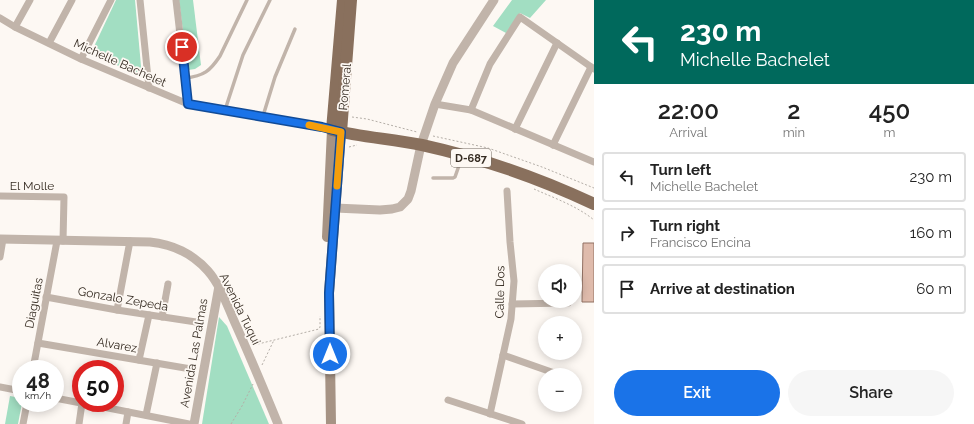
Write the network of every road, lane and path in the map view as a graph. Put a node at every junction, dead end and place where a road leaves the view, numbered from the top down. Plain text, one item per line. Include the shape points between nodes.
1 (30, 0) edge
2 (72, 0) edge
3 (111, 0) edge
4 (140, 0) edge
5 (176, 0) edge
6 (247, 0) edge
7 (270, 0) edge
8 (343, 0) edge
9 (351, 0) edge
10 (494, 0) edge
11 (0, 18) edge
12 (16, 26) junction
13 (295, 29) dead end
14 (49, 43) junction
15 (557, 43) junction
16 (81, 58) junction
17 (592, 68) edge
18 (185, 78) junction
19 (149, 88) junction
20 (188, 104) junction
21 (435, 104) junction
22 (225, 110) junction
23 (471, 110) junction
24 (263, 116) junction
25 (515, 129) junction
26 (337, 131) junction
27 (421, 145) junction
28 (553, 145) junction
29 (463, 156) junction
30 (594, 161) edge
31 (433, 178) dead end
32 (507, 191) dead end
33 (0, 196) edge
34 (64, 197) joint
35 (594, 204) edge
36 (335, 208) junction
37 (1, 239) edge
38 (60, 241) junction
39 (130, 241) junction
40 (0, 257) edge
41 (168, 284) dead end
42 (218, 286) junction
43 (329, 293) junction
44 (46, 297) junction
45 (512, 304) junction
46 (538, 304) edge
47 (117, 310) junction
48 (330, 311) junction
49 (149, 314) junction
50 (162, 317) junction
51 (196, 322) dead end
52 (38, 343) junction
53 (246, 347) junction
54 (502, 355) junction
55 (35, 360) edge
56 (139, 360) junction
57 (157, 363) junction
58 (540, 368) edge
59 (192, 369) dead end
60 (0, 388) edge
61 (12, 390) edge
62 (448, 400) dead end
63 (124, 411) edge
64 (25, 412) edge
65 (80, 412) edge
66 (128, 412) junction
67 (490, 414) junction
68 (146, 416) junction
69 (23, 424) edge
70 (78, 424) edge
71 (126, 424) edge
72 (189, 424) edge
73 (194, 424) edge
74 (278, 424) edge
75 (330, 424) edge
76 (522, 424) edge

1 - 12 street
2 - 14 street
3 - 16 street
4 - 19 street
5 - 18 street
6 - 18 lane via 216,63 202,75
7 - 22 lane via 243,55
8 - 26 highway, Romeral
9 - 26 highway, Romeral
10 - 21 street via 453,63
11 - 12 street, Michelle Bachelet
12 - 14 street, Michelle Bachelet
13 - 24 lane via 275,77
14 - 16 street, Michelle Bachelet
15 - 17 street
15 - 23 street via 520,17 490,64
15 - 25 street
16 - 19 street, Michelle Bachelet
17 - 28 street
18 - 20 street
19 - 20 street, Michelle Bachelet
20 - 22 street, Michelle Bachelet
21 - 23 street
21 - 27 street
22 - 24 street, Michelle Bachelet
23 - 25 street
24 - 26 street, Michelle Bachelet
25 - 28 street
26 - 27 highway, D-687
26 - 36 main road, Romeral
26 - 43 main road, Romeral via 326,258
27 - 29 highway, D-687
27 - 36 street via 411,191 403,204 396,208 380,210
28 - 30 street
29 - 31 lane via 455,177
29 - 35 highway, D-687 via 503,167
32 - 45 street, Calle Dos via 514,281
33 - 34 street, El Molle
34 - 38 street, Diaguitas
36 - 43 main road, Romeral
37 - 38 street, Avenida Tuqui
37 - 40 street
38 - 39 street, Avenida Tuqui
38 - 44 street, Diaguitas
39 - 42 street, Avenida Tuqui via 157,243 181,250 202,265
39 - 47 street
41 - 50 street
42 - 53 street, Avenida Tuqui
42 - 73 street, Avenida Las Palmas
43 - 48 main road, Romeral
44 - 47 street, Gonzalo Zepeda
44 - 52 street, Diaguitas
45 - 46 street
45 - 54 street, Calle Dos
47 - 49 street, Gonzalo Zepeda
48 - 53 path via 320,316 319,329
48 - 75 main road, Romeral
49 - 50 street, Gonzalo Zepeda
49 - 56 street
50 - 51 street, Gonzalo Zepeda
52 - 55 street, Diaguitas
52 - 56 street, Alvarez
53 - 74 street, Avenida Tuqui
54 - 58 street
54 - 67 street, Calle Dos
56 - 57 street, Alvarez
57 - 59 street, Alvarez
57 - 68 street
60 - 61 street
62 - 67 street
63 - 66 street
64 - 69 street
65 - 70 street
66 - 68 street
66 - 71 street
67 - 76 street
68 - 72 street

